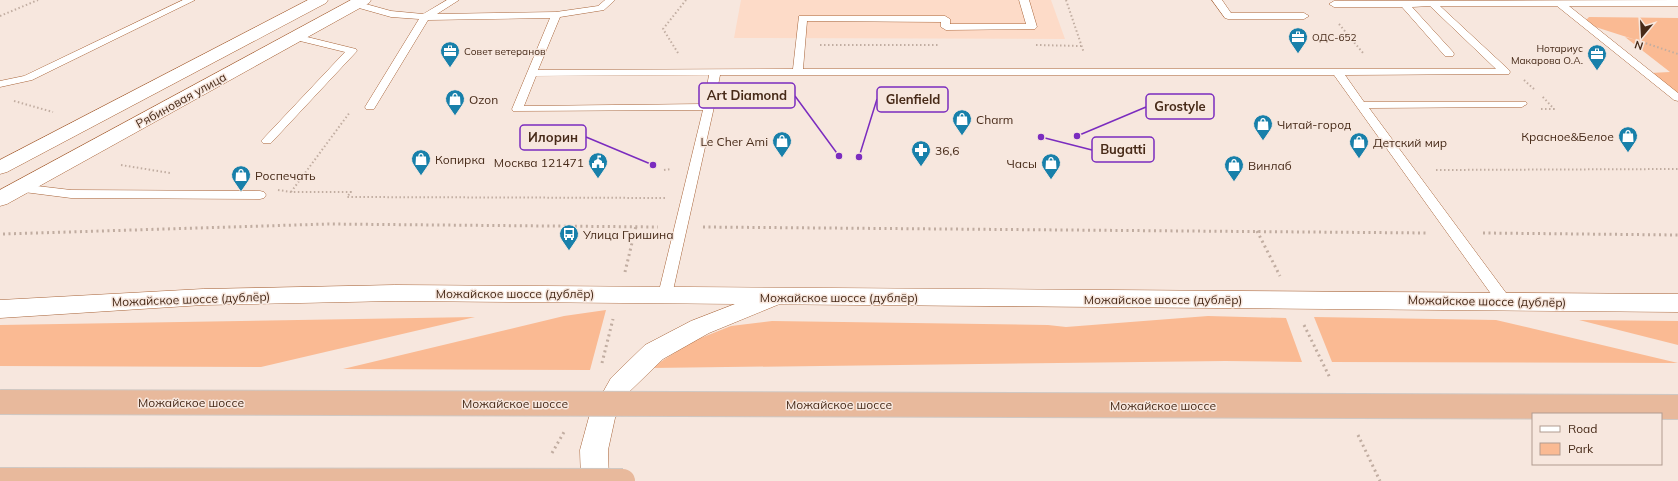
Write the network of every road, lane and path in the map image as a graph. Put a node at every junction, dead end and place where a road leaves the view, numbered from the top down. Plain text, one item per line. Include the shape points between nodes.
1 (38, 0) edge
2 (190, 0) edge
3 (320, 0) edge
4 (454, 0) edge
5 (610, 0) edge
6 (686, 0) edge
7 (1024, 0) edge
8 (1066, 0) edge
9 (1218, 0) edge
10 (359, 2) edge
11 (1430, 2) edge
12 (1468, 2) edge
13 (1404, 3) junction
14 (1559, 3) junction
15 (1678, 3) edge
16 (1334, 4) dead end
17 (556, 15) junction
18 (0, 16) edge
19 (1304, 16) dead end
20 (425, 17) junction
21 (1335, 18) dead end
22 (295, 37) junction
23 (1449, 54) dead end
24 (715, 72) junction
25 (798, 72) junction
26 (1091, 72) junction
27 (1337, 72) junction
28 (1378, 72) junction
29 (532, 73) junction
30 (0, 84) edge
31 (1678, 98) edge
32 (7, 99) dead end
33 (1361, 104) junction
34 (1522, 104) dead end
35 (370, 107) joint
36 (709, 107) junction
37 (53, 112) dead end
38 (267, 141) dead end
39 (122, 165) dead end
40 (0, 168) edge
41 (674, 169) dead end
42 (1678, 169) edge
43 (664, 170) dead end
44 (1433, 170) dead end
45 (175, 173) dead end
46 (20, 188) junction
47 (275, 190) dead end
48 (668, 191) dead end
49 (291, 192) junction
50 (260, 195) dead end
51 (0, 200) edge
52 (636, 226) junction
53 (681, 227) junction
54 (1257, 231) junction
55 (1454, 233) junction
56 (3, 234) dead end
57 (1678, 235) edge
58 (619, 294) junction
59 (666, 295) junction
60 (774, 297) junction
61 (1291, 299) junction
62 (1504, 301) junction
63 (1678, 303) edge
64 (0, 309) edge
65 (602, 366) dead end
66 (1331, 381) dead end
67 (0, 402) edge
68 (1678, 407) edge
69 (567, 427) dead end
70 (1356, 431) dead end
71 (551, 454) dead end
72 (0, 480) edge
73 (594, 481) edge
74 (623, 481) edge
75 (1380, 481) edge

1 - 18 path
2 - 30 lane via 28,78
3 - 40 main road, Рябиновая улица
4 - 20 lane
5 - 17 lane via 601,8
6 - 24 path via 663,29 680,56
7 - 25 lane via 1032,27 946,27 945,19 802,18
8 - 26 path
9 - 19 lane via 1228,16
10 - 20 lane via 391,14
10 - 22 main road, Рябиновая улица
11 - 12 lane
11 - 13 lane
11 - 28 lane via 1505,72
12 - 14 lane
13 - 16 lane
13 - 23 lane
14 - 15 lane
14 - 31 lane
17 - 20 lane
17 - 29 lane
20 - 35 lane
21 - 28 path
22 - 38 lane via 352,51
22 - 46 main road, Рябиновая улица
24 - 25 lane
24 - 29 lane
24 - 36 lane
25 - 26 lane
26 - 27 lane
27 - 28 lane
27 - 33 lane
29 - 36 lane via 517,109
32 - 37 path
33 - 34 lane
33 - 55 lane
35 - 49 path via 353,107
36 - 53 lane
39 - 45 path
41 - 43 path
42 - 44 path
46 - 50 lane via 71,194
46 - 51 main road, Рябиновая улица
47 - 49 path
48 - 49 path via 666,198 348,197 350,192
52 - 53 path
52 - 56 path via 328,224
52 - 58 path
53 - 54 path
53 - 59 lane
54 - 55 path
54 - 61 path
55 - 57 path
55 - 62 lane
58 - 59 main road, Можайское шоссе (дублёр)
58 - 64 main road, Можайское шоссе (дублёр) via 395,293 219,296
58 - 65 path
59 - 60 main road, Можайское шоссе (дублёр)
60 - 61 main road, Можайское шоссе (дублёр)
60 - 73 main road via 700,327 654,352 620,385 600,424 594,450
61 - 62 main road, Можайское шоссе (дублёр)
61 - 66 path
62 - 63 main road, Можайское шоссе (дублёр)
67 - 68 main road, Можайское шоссе, bridge
69 - 71 path
70 - 75 path
72 - 74 main road, bridge

